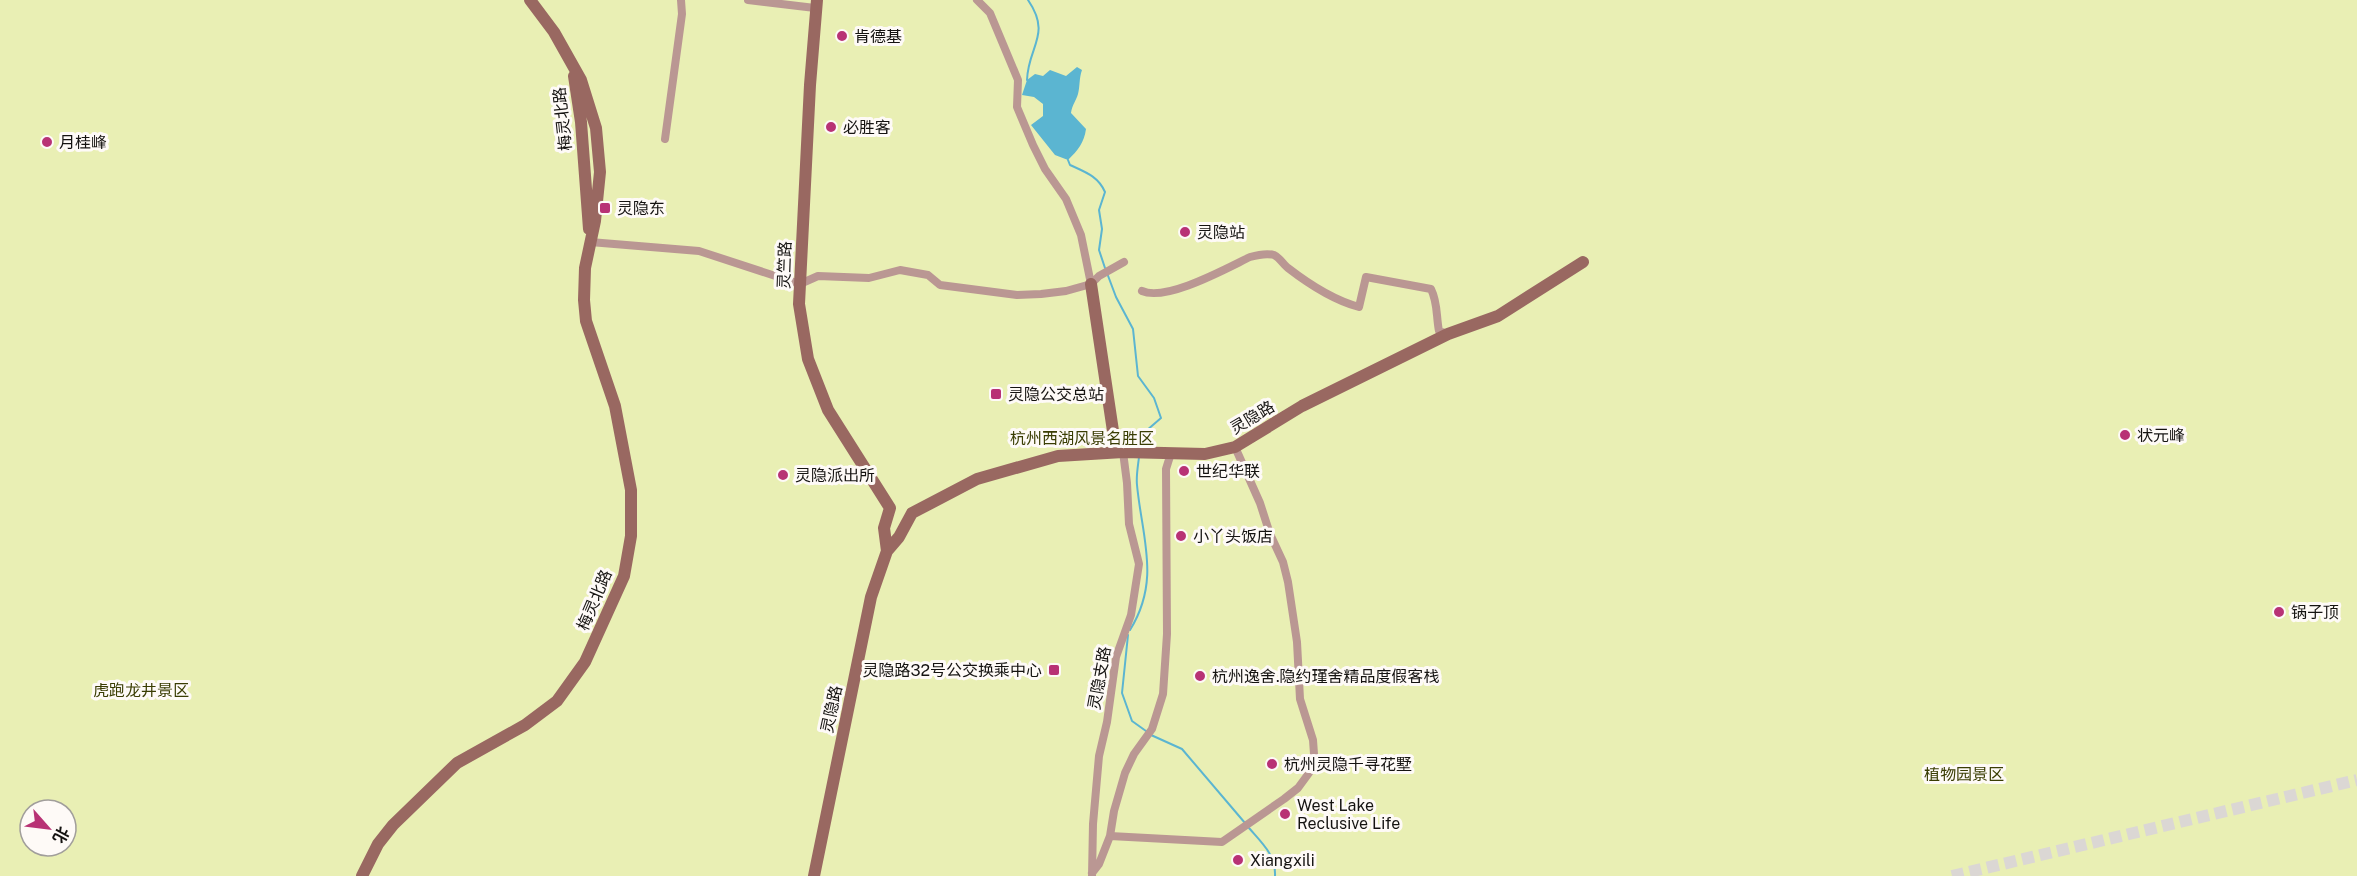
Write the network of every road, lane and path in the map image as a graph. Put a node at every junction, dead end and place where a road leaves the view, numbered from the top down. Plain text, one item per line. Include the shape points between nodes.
1 (530, 0) edge
2 (681, 0) edge
3 (748, 0) edge
4 (978, 0) edge
5 (816, 4) edge
6 (665, 139) dead end
7 (590, 242) junction
8 (1124, 262) dead end
9 (1583, 262) dead end
10 (800, 284) junction
11 (1091, 284) junction
12 (1142, 291) dead end
13 (1448, 334) junction
14 (1235, 447) junction
15 (1126, 452) junction
16 (1171, 453) junction
17 (890, 508) junction
18 (912, 513) junction
19 (887, 551) junction
20 (1110, 836) junction
21 (1092, 875) edge
22 (362, 876) edge
23 (814, 876) edge

1 - 7 street, 梅灵北路 via 554,32 590,102 599,150 598,198
2 - 6 street
3 - 5 street
4 - 11 street via 990,13 1018,80 1017,107 1033,145 1066,199 1081,235
5 - 10 street, 灵竺路
7 - 10 street via 699,251
7 - 22 street, 梅灵北路 via 585,268 586,321 615,406 631,490 631,536 624,576 585,662 557,702 457,763 378,844
8 - 11 street
9 - 13 street, 灵隐路 via 1498,316
10 - 11 street via 818,276 869,278 900,270 928,275 940,285 1017,295 1066,291
10 - 17 street, 灵竺路 via 799,304 815,378 828,410
11 - 15 street via 1113,430
12 - 13 street via 1157,293 1184,287 1250,257 1274,255 1322,291 1359,307 1366,278 1431,289 1438,307 1439,331
13 - 14 street, 灵隐路 via 1302,406
14 - 16 street, 灵隐路 via 1205,454
14 - 20 street via 1288,582 1300,699 1313,740 1309,773 1298,788 1222,842
15 - 16 street, 灵隐路
15 - 18 street, 灵隐路 via 1058,456 977,479
15 - 21 street, 灵隐支路 via 1129,524 1139,564 1131,615 1116,657 1099,756
16 - 20 street via 1166,469 1163,694 1152,729 1125,773
17 - 18 street
17 - 19 street via 884,528
18 - 19 street
19 - 23 street, 灵隐路 via 871,597
20 - 21 street

